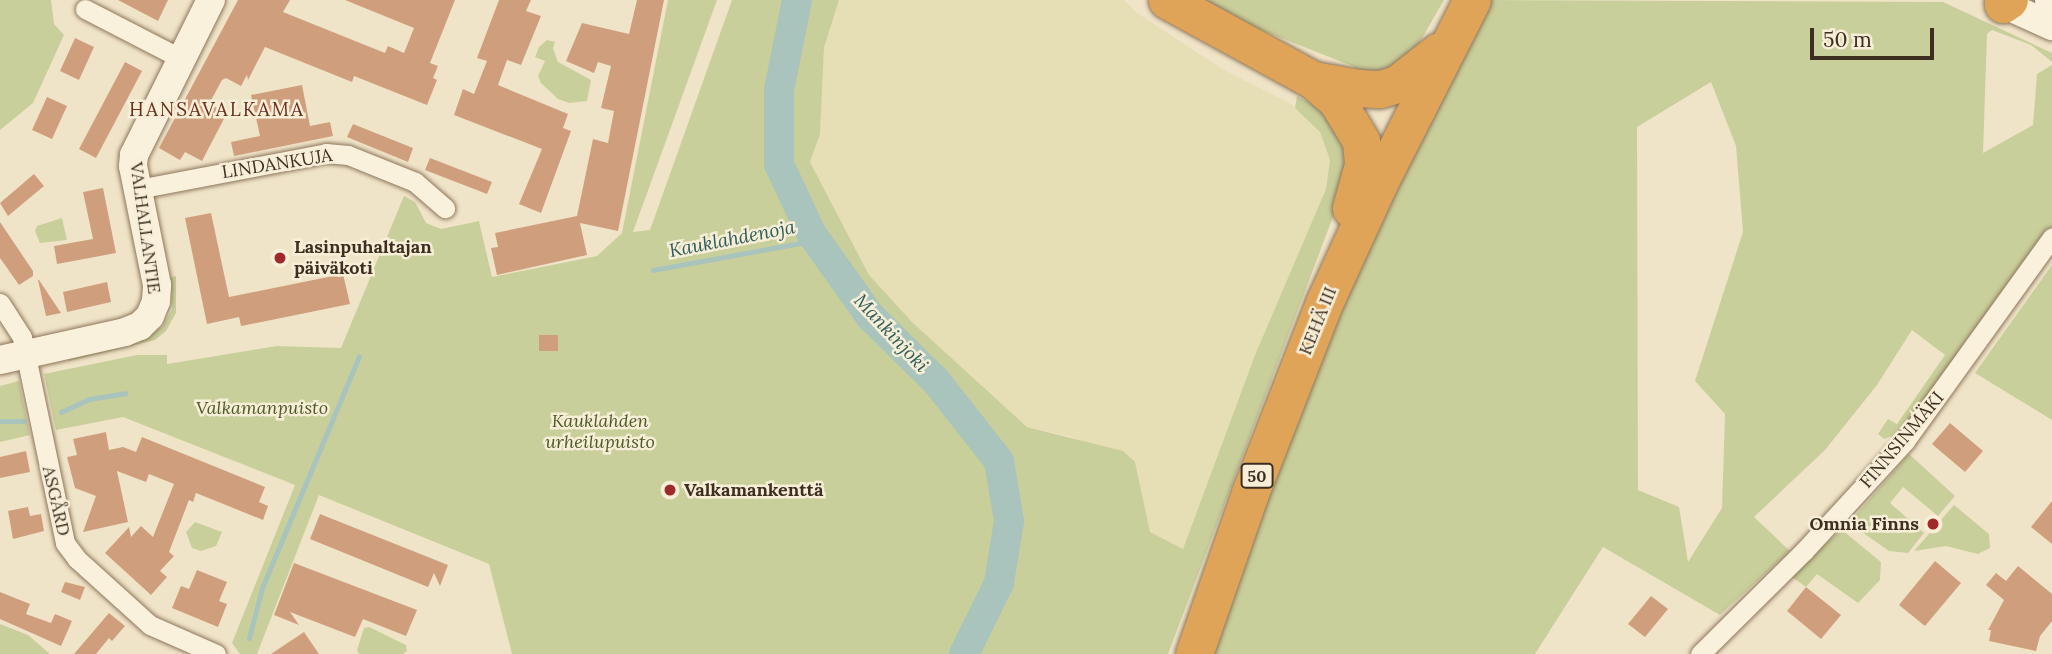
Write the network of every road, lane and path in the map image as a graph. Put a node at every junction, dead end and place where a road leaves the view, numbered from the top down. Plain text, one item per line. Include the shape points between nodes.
1 (211, 0) edge
2 (1167, 0) edge
3 (1472, 0) edge
4 (2005, 1) edge
5 (85, 9) dead end
6 (2052, 26) edge
7 (1449, 43) junction
8 (180, 58) junction
9 (1312, 80) junction
10 (138, 189) junction
11 (445, 208) dead end
12 (2052, 237) edge
13 (1325, 301) junction
14 (0, 303) edge
15 (13, 357) edge
16 (216, 654) edge
17 (1194, 654) edge
18 (1700, 654) edge

1 - 8 street, VALHALLANTIE
2 - 9 highway
3 - 7 highway, KEHÄ III / 50
4 - 6 street
5 - 8 street
7 - 9 highway via 1397,84 1380,89
7 - 13 highway, KEHÄ III / 50
8 - 10 street, VALHALLANTIE via 136,145 133,166
9 - 13 highway via 1337,101 1354,125 1363,165
10 - 11 street, LINDANKUJA via 326,153 348,156 415,183
10 - 15 street, VALHALLANTIE via 157,285 150,316 125,332
12 - 18 street, FINNSINMÄKI via 1905,441 1804,551
13 - 17 highway, KEHÄ III / 50 via 1250,493
14 - 15 street, ASGÅRD via 22,337
15 - 16 street, ASGÅRD via 65,543 150,625

